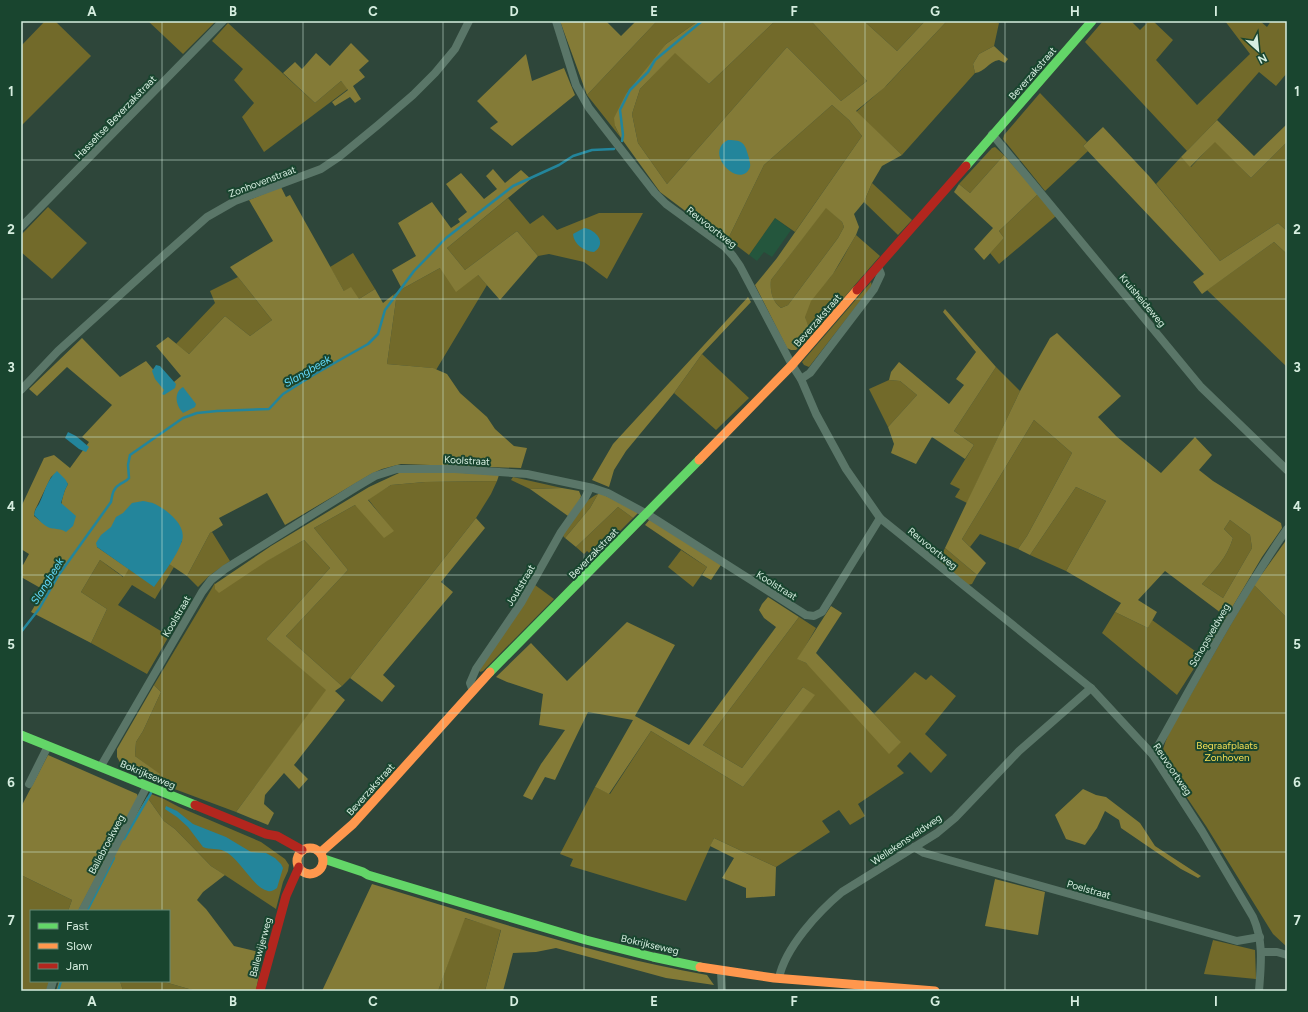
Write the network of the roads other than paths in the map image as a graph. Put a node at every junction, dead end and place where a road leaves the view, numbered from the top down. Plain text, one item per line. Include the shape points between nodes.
1 (223, 21) edge
2 (469, 21) edge
3 (556, 21) edge
4 (1092, 21) edge
5 (992, 134) junction
6 (21, 227) edge
7 (878, 267) junction
8 (792, 365) junction
9 (801, 379) junction
10 (21, 390) edge
11 (1287, 470) edge
12 (590, 488) junction
13 (646, 514) junction
14 (880, 518) junction
15 (1287, 529) edge
16 (1091, 688) junction
17 (473, 691) junction
18 (21, 735) edge
19 (48, 746) junction
20 (1153, 755) junction
21 (101, 766) junction
22 (29, 784) dead end
23 (147, 786) junction
24 (266, 834) junction
25 (914, 847) junction
26 (302, 850) junction
27 (322, 855) junction
28 (298, 864) junction
29 (320, 870) junction
30 (309, 874) junction
31 (368, 875) junction
32 (83, 910) edge
33 (282, 910) junction
34 (1260, 937) junction
35 (1262, 952) junction
36 (1287, 955) edge
37 (721, 970) junction
38 (780, 978) junction
39 (260, 991) edge
40 (722, 991) edge
41 (935, 991) edge
42 (1260, 991) edge

1 - 6 street, Hasseltse Beverzakstraat
2 - 10 street, Zonhovenstraat via 455,49 435,73 378,125 321,169 235,200 207,217 58,351
3 - 8 street, Reuvoortweg via 576,85 589,108 655,193 733,256
4 - 5 street, Beverzakstraat
5 - 7 street, Beverzakstraat
5 - 11 street, Kruisheideweg via 1202,387
7 - 8 street, Beverzakstraat
7 - 9 street via 881,274 874,289 810,373
8 - 9 street, Reuvoortweg
8 - 13 street, Beverzakstraat
9 - 14 street, Reuvoortweg via 816,414 842,462
12 - 13 street, Koolstraat via 608,493
12 - 17 street, Joutstraat via 561,532 521,603 476,669 470,683
12 - 21 street, Koolstraat via 527,474 456,469 397,469 375,476 211,580 186,618
13 - 14 street, Koolstraat via 806,615 814,616 822,612
13 - 17 street, Beverzakstraat
14 - 16 street, Reuvoortweg
15 - 20 street, Schopsveldweg via 1250,584
16 - 20 street, Reuvoortweg
16 - 25 street, Wellekensveldweg via 1019,751 955,818
17 - 27 street, Beverzakstraat
18 - 19 street, Bokrijkseweg
19 - 21 street, Bokrijkseweg
19 - 22 street
20 - 34 street, Reuvoortweg via 1253,917
21 - 23 street, Bokrijkseweg
23 - 24 street, Bokrijkseweg
23 - 32 street, Ballebroekweg
24 - 26 street, Bokrijkseweg via 277,836
24 - 28 street, Bokrijkseweg
25 - 34 street, Poelstraat via 924,853 1238,941
25 - 38 street, Wellekensveldweg via 842,892 819,913 785,960
26 - 27 street, Bokrijkseweg via 314,848
26 - 28 street
27 - 29 street
27 - 31 street, Bokrijkseweg
28 - 30 street, Bokrijkseweg
28 - 33 street, Ballewijerweg
29 - 30 street, Bokrijkseweg
29 - 31 street, Bokrijkseweg
30 - 33 street, Ballewijerweg
31 - 37 street, Bokrijkseweg via 620,949
33 - 39 street, Ballewijerweg
34 - 35 street, Reuvoortweg
35 - 36 street via 1282,952
35 - 42 street, Reuvoortweg
37 - 38 street, Bokrijkseweg
37 - 40 street
38 - 41 street, Bokrijkseweg

